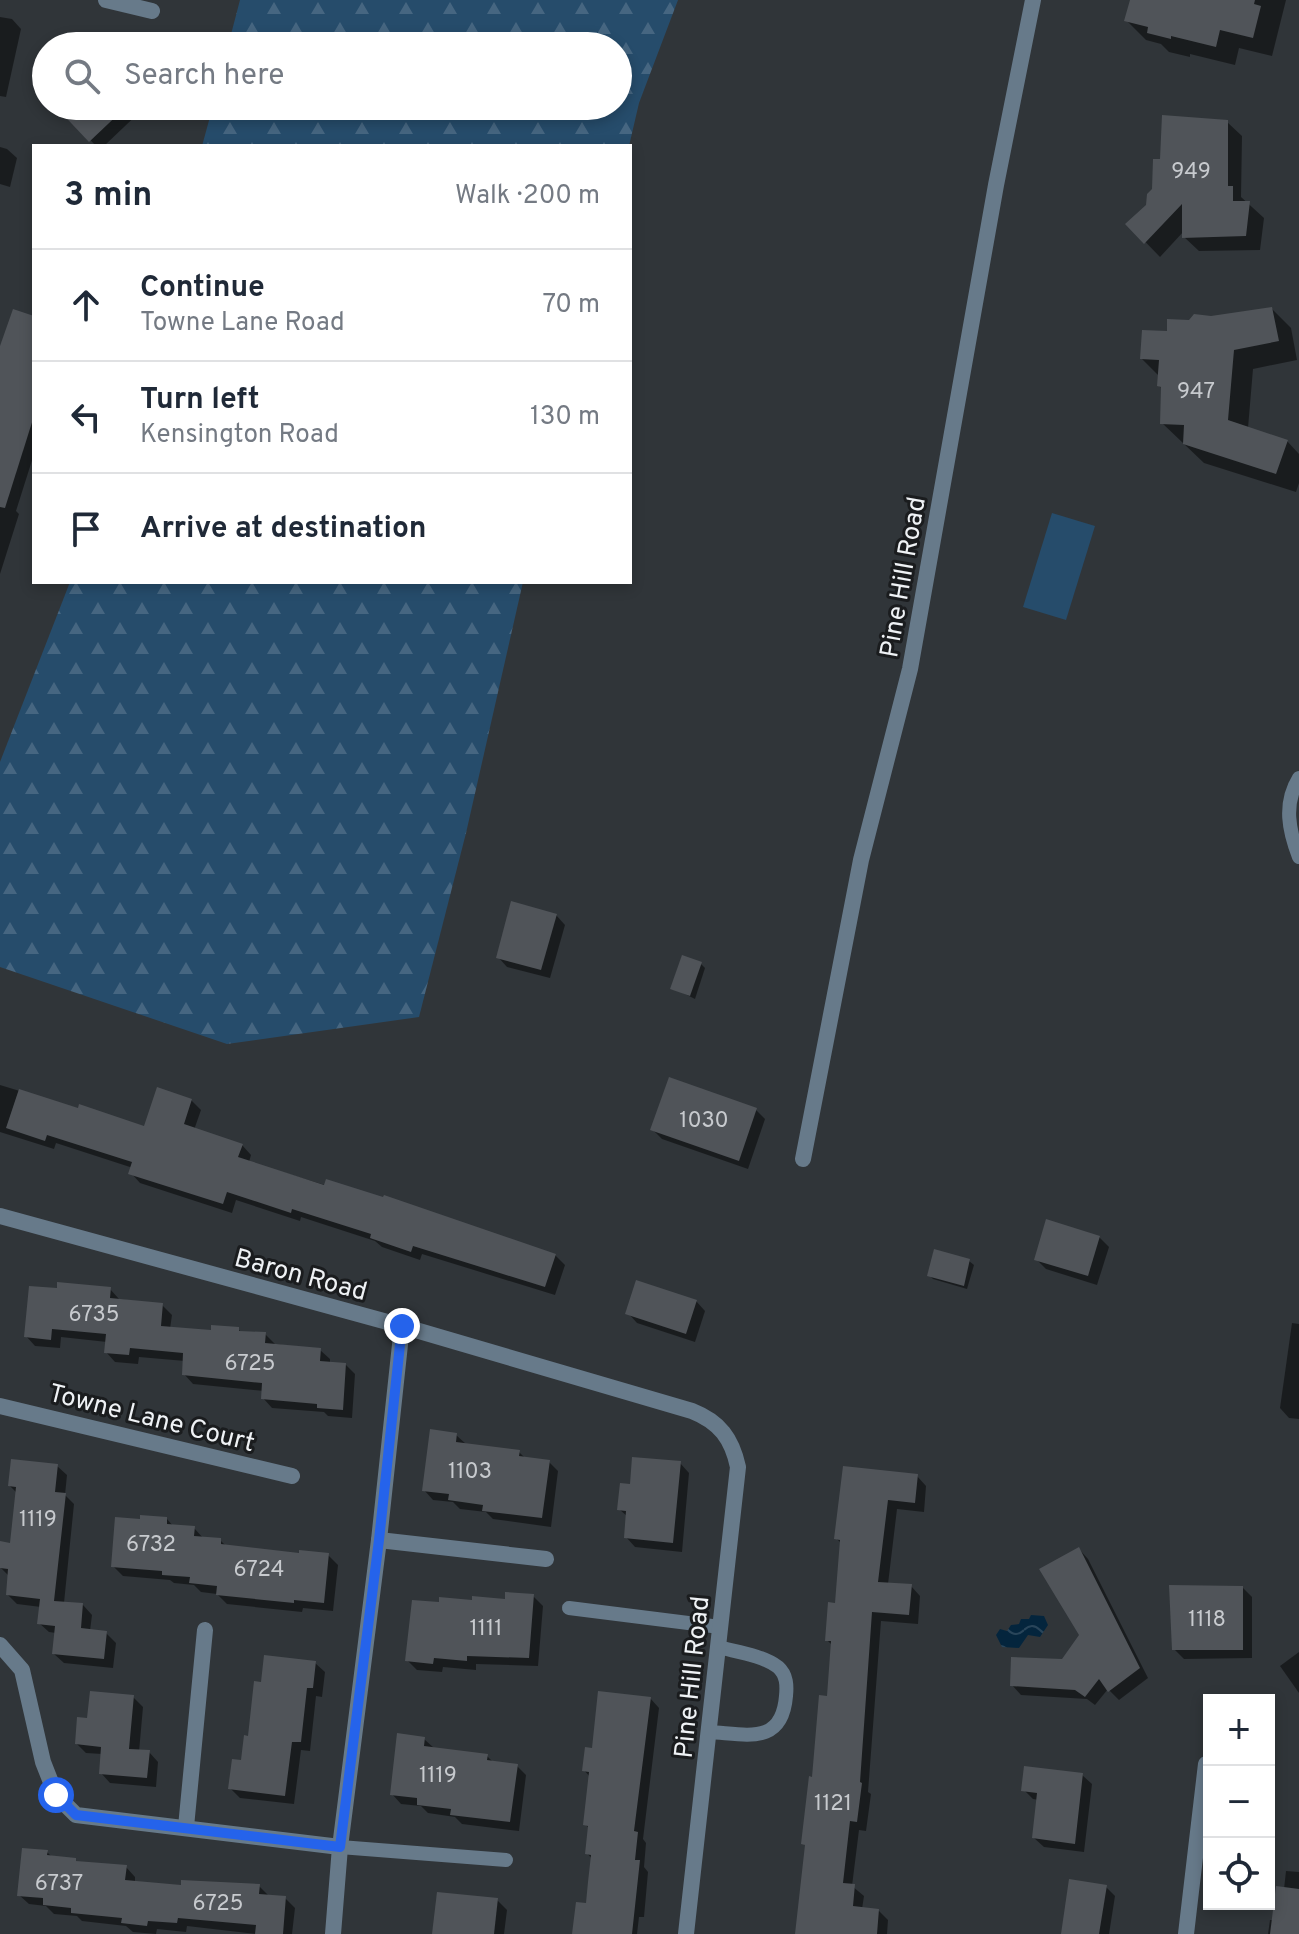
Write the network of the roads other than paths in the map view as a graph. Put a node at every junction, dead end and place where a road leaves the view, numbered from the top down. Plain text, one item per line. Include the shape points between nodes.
1 (106, 0) edge
2 (1033, 0) edge
3 (152, 11) dead end
4 (1299, 778) edge
5 (1299, 857) edge
6 (803, 1159) dead end
7 (0, 1216) edge
8 (402, 1326) junction
9 (0, 1406) edge
10 (722, 1429) joint
11 (292, 1476) dead end
12 (379, 1540) junction
13 (546, 1559) dead end
14 (569, 1608) dead end
15 (720, 1627) junction
16 (205, 1630) dead end
17 (0, 1645) edge
18 (718, 1647) junction
19 (709, 1732) junction
20 (1206, 1766) edge
21 (186, 1827) junction
22 (340, 1847) junction
23 (506, 1860) dead end
24 (333, 1934) edge
25 (686, 1934) edge
26 (1186, 1934) edge

1 - 3 street
2 - 6 street, Pine Hill Road via 910,669 861,860
4 - 5 lane via 1289,810 1289,831
7 - 8 street, Baron Road
8 - 10 street, Baron Road via 692,1411
8 - 12 street
9 - 11 street, Towne Lane Court
10 - 15 street, Pine Hill Road via 738,1467
12 - 13 street
12 - 22 street
14 - 15 lane
15 - 18 street, Pine Hill Road
16 - 21 street
17 - 21 street via 22,1670 56,1795 76,1815
18 - 19 street, Pine Hill Road
18 - 19 lane via 781,1669 787,1683 785,1710 777,1726 764,1734
19 - 25 street, Pine Hill Road
20 - 26 street
21 - 22 street
22 - 23 lane
22 - 24 street

